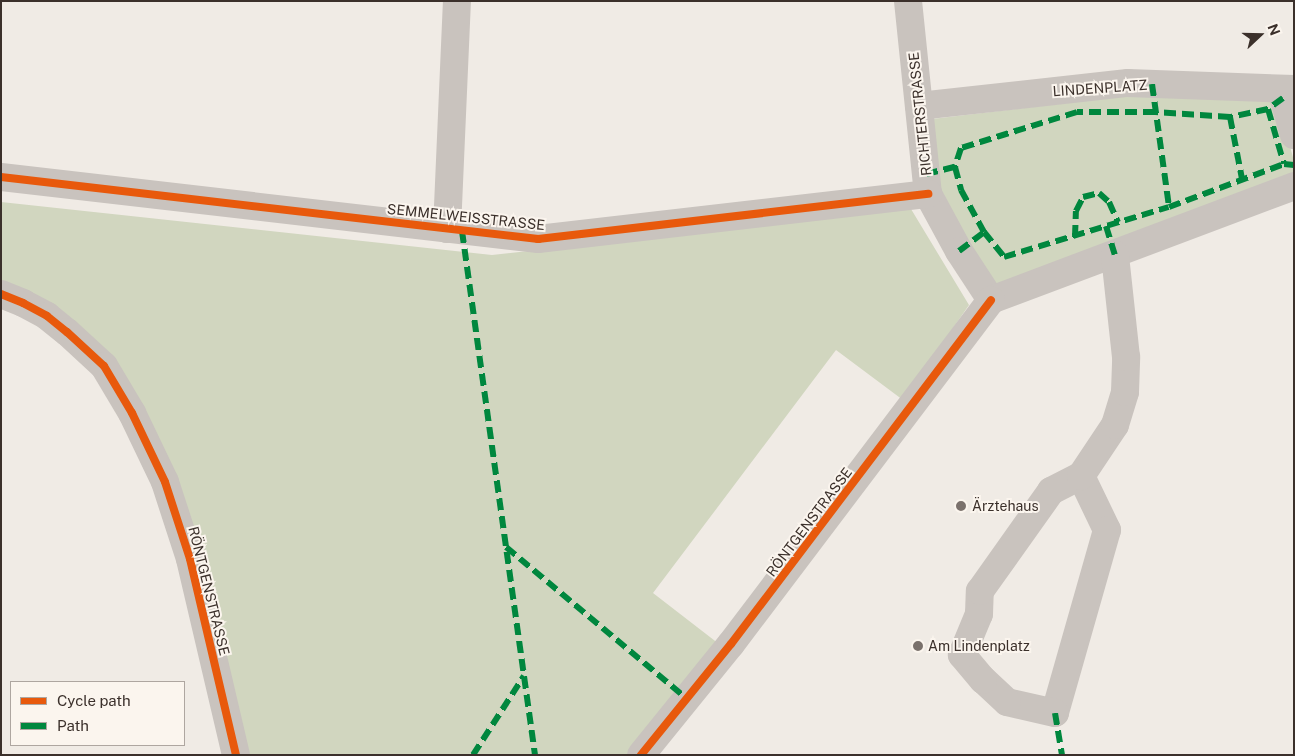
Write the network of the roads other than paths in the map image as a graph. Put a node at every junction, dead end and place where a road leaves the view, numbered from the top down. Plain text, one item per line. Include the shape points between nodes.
1 (457, 1) edge
2 (908, 1) edge
3 (1287, 89) edge
4 (919, 106) junction
5 (1294, 135) edge
6 (1, 177) edge
7 (1294, 186) edge
8 (928, 194) junction
9 (447, 229) junction
10 (1115, 255) junction
11 (1, 294) edge
12 (991, 300) junction
13 (1081, 476) junction
14 (236, 755) edge
15 (641, 755) edge

1 - 9 street
2 - 4 street, RICHTERSTRASSE
3 - 4 street, LINDENPLATZ via 1128,83
3 - 5 street, LINDENPLATZ
4 - 8 street, RICHTERSTRASSE
6 - 9 street, SEMMELWEISSTRASSE
7 - 10 street
8 - 9 street, SEMMELWEISSTRASSE via 547,239
8 - 12 street, RICHTERSTRASSE
10 - 12 street
10 - 13 street via 1126,357 1125,392 1115,425
11 - 14 street, RÖNTGENSTRASSE via 39,312 67,332 104,366 132,412 165,482 190,559
12 - 15 street, RÖNTGENSTRASSE via 731,644
13 - 13 street via 1051,491 980,591 979,614 962,655 1007,702 1055,714 1106,530

